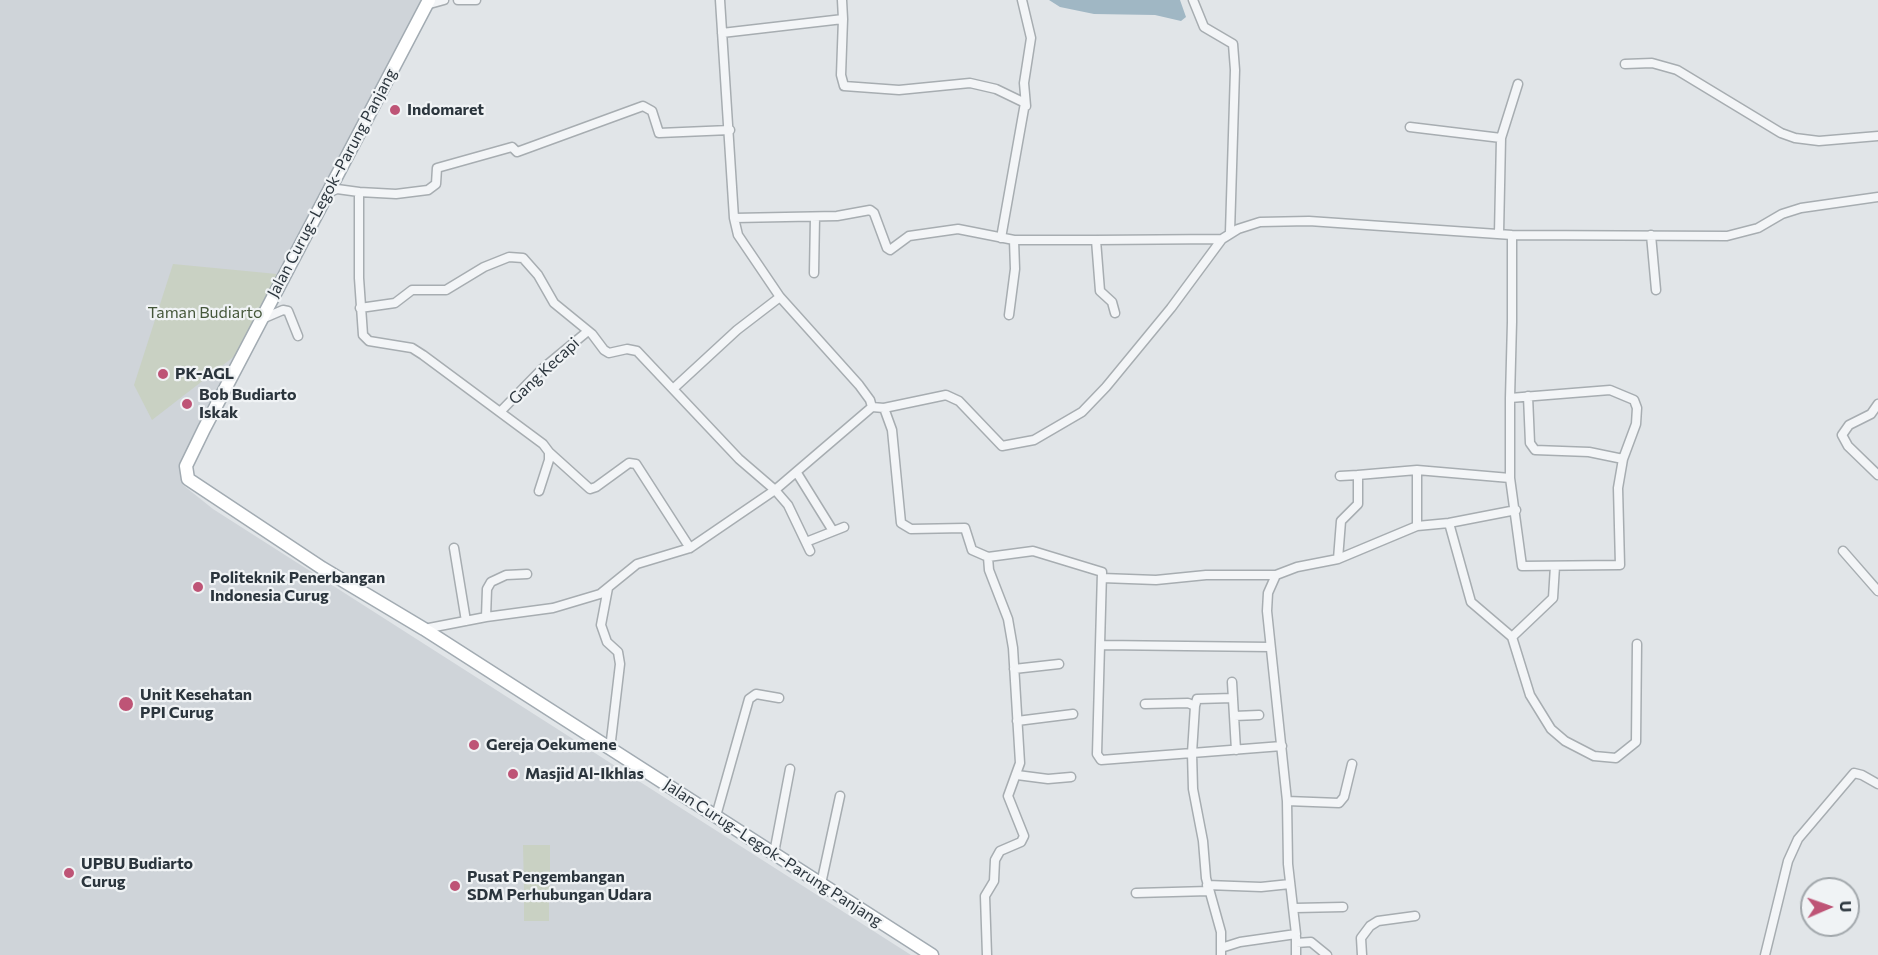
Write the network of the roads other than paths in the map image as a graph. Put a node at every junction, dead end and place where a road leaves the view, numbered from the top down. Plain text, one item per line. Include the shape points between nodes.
1 (444, 0) edge
2 (458, 0) edge
3 (476, 0) edge
4 (720, 0) edge
5 (842, 0) edge
6 (1022, 0) edge
7 (1192, 0) edge
8 (428, 2) edge
9 (843, 19) junction
10 (722, 33) junction
11 (1625, 64) dead end
12 (1518, 84) dead end
13 (1026, 106) junction
14 (1410, 127) dead end
15 (730, 130) junction
16 (1878, 136) edge
17 (1502, 138) junction
18 (330, 192) junction
19 (359, 192) junction
20 (1878, 197) edge
21 (734, 218) junction
22 (814, 218) junction
23 (1230, 232) junction
24 (1498, 234) junction
25 (1512, 235) junction
26 (1651, 235) junction
27 (1001, 238) junction
28 (1222, 239) junction
29 (1014, 240) junction
30 (1096, 240) junction
31 (814, 273) dead end
32 (1656, 290) dead end
33 (780, 297) junction
34 (360, 308) junction
35 (1115, 313) dead end
36 (1009, 315) dead end
37 (261, 319) junction
38 (588, 331) junction
39 (298, 336) dead end
40 (673, 389) junction
41 (1528, 396) junction
42 (1510, 398) junction
43 (1878, 404) edge
44 (872, 407) junction
45 (884, 408) junction
46 (500, 412) junction
47 (549, 452) junction
48 (1623, 459) junction
49 (1418, 470) junction
50 (797, 473) junction
51 (1358, 475) junction
52 (1878, 475) edge
53 (1340, 476) dead end
54 (1510, 478) junction
55 (775, 490) junction
56 (539, 491) dead end
57 (1516, 510) junction
58 (1449, 524) junction
59 (1417, 526) junction
60 (844, 527) dead end
61 (832, 531) junction
62 (454, 548) dead end
63 (690, 548) junction
64 (1843, 551) dead end
65 (988, 557) junction
66 (1338, 559) junction
67 (1556, 566) junction
68 (527, 574) dead end
69 (1276, 575) junction
70 (1102, 578) junction
71 (608, 588) junction
72 (1878, 591) edge
73 (486, 617) junction
74 (466, 621) junction
75 (424, 629) junction
76 (1512, 637) junction
77 (1637, 644) dead end
78 (1102, 645) junction
79 (1270, 647) junction
80 (1059, 664) dead end
81 (1014, 669) junction
82 (1232, 682) dead end
83 (779, 698) dead end
84 (1233, 698) junction
85 (1145, 704) dead end
86 (1195, 706) junction
87 (1073, 714) dead end
88 (1259, 715) dead end
89 (1234, 716) junction
90 (1017, 721) junction
91 (1282, 746) junction
92 (610, 749) junction
93 (1236, 750) junction
94 (1192, 753) junction
95 (1352, 764) dead end
96 (790, 770) dead end
97 (1017, 775) junction
98 (1071, 777) dead end
99 (1878, 784) edge
100 (840, 796) dead end
101 (1287, 801) junction
102 (716, 816) junction
103 (774, 853) junction
104 (822, 884) junction
105 (1290, 884) junction
106 (1208, 888) junction
107 (1136, 893) dead end
108 (1344, 907) dead end
109 (1295, 908) junction
110 (1415, 916) dead end
111 (1296, 938) junction
112 (1221, 951) edge
113 (932, 955) edge
114 (987, 955) edge
115 (1296, 955) edge
116 (1327, 955) edge
117 (1362, 955) edge
118 (1765, 955) edge

1 - 8 street
2 - 3 street
4 - 10 street
5 - 9 street
6 - 13 street via 1031,38 1024,83
7 - 23 street via 1204,27 1231,41 1233,49
8 - 18 main road, Jalan Curug–Legok–Parung Panjang
9 - 10 street
9 - 13 street via 844,86 899,90 970,83 996,89
10 - 15 street
11 - 16 street via 1652,63 1677,70 1781,134 1819,141
12 - 17 street
13 - 27 street
14 - 17 street
15 - 19 street via 659,133 652,111 643,106 517,152 512,147 437,168 436,184 428,190 396,194
15 - 21 street
17 - 24 street
18 - 19 street
18 - 37 main road, Jalan Curug–Legok–Parung Panjang
19 - 34 street
20 - 26 street via 1790,211 1739,234
21 - 22 street
21 - 33 street via 738,235
22 - 27 street via 870,210 890,250 909,236 935,230 958,229
22 - 31 street
23 - 24 street via 1260,222 1309,221
23 - 28 street
24 - 25 street
25 - 26 street
25 - 42 street
26 - 32 street
27 - 29 street
28 - 30 street
28 - 45 street via 1106,387 1082,412 1034,440 1002,446 952,396
29 - 30 street
29 - 36 street
30 - 35 street via 1101,291 1112,302
33 - 40 street via 737,330
33 - 44 street via 859,385
34 - 38 street via 395,303 412,290 446,290 484,267 520,256 538,275 554,303
34 - 46 street via 361,330 369,340 418,351
37 - 39 street via 288,311
37 - 75 main road, Jalan Curug–Legok–Parung Panjang via 186,466 186,475 216,500
38 - 40 street via 607,352 637,351
38 - 46 street, Gang Kecapi via 542,369
40 - 55 street via 739,459
41 - 42 street
41 - 48 street via 1530,443 1535,450 1589,452
41 - 48 street via 1610,390 1628,396 1636,404 1636,424
42 - 54 street
43 - 52 street via 1870,416 1849,425 1842,435
44 - 45 street
44 - 50 street
45 - 65 street via 892,430 901,523 907,528 965,528 972,550
46 - 47 street
47 - 56 street
47 - 63 street via 590,489 629,463 636,464
48 - 67 street via 1618,488 1621,564
49 - 51 street
49 - 54 street
49 - 59 street
50 - 55 street
50 - 61 street
51 - 53 street
51 - 66 street via 1358,504 1342,518
54 - 57 street
55 - 61 street via 788,505 808,546
55 - 63 street
57 - 58 street
57 - 67 street via 1522,566
58 - 59 street
58 - 76 street via 1470,602
59 - 66 street
60 - 61 street
62 - 74 street
63 - 71 street via 637,564
64 - 72 street
65 - 70 street via 1033,551 1099,570
65 - 81 street via 989,570 1008,619
66 - 69 street
67 - 76 street via 1553,598
68 - 73 street via 506,575 491,582
69 - 70 street
69 - 79 street via 1268,593
70 - 78 street
71 - 73 street via 553,608
71 - 92 street via 601,625 607,642 618,652 620,664
73 - 74 street
74 - 75 street
75 - 92 main road, Jalan Curug–Legok–Parung Panjang
76 - 77 street via 1530,695 1551,729 1581,751 1604,758 1616,758 1637,740
78 - 79 street
78 - 94 street via 1096,747 1100,758
79 - 91 street
80 - 81 street
81 - 90 street
82 - 84 street
83 - 102 street via 756,694 749,699
84 - 86 street via 1197,699
84 - 89 street
85 - 86 street
86 - 94 street
87 - 90 street
88 - 89 street
89 - 93 street
90 - 97 street
91 - 93 street
91 - 101 street
92 - 102 main road, Jalan Curug–Legok–Parung Panjang
93 - 94 street
94 - 106 street via 1193,789
95 - 101 street via 1339,803
96 - 103 street
97 - 98 street
97 - 114 street via 1008,796 1024,836 1021,842 1000,851 995,860 993,885 985,896
99 - 118 street via 1854,773 1798,839 1788,861
100 - 104 street
101 - 105 street
102 - 103 main road, Jalan Curug–Legok–Parung Panjang
103 - 104 main road, Jalan Curug–Legok–Parung Panjang
104 - 113 main road, Jalan Curug–Legok–Parung Panjang
105 - 106 street
105 - 109 street
106 - 107 street
106 - 112 street via 1221,932
108 - 109 street
109 - 111 street
110 - 117 street via 1378,921 1370,926 1360,938
111 - 112 street via 1240,942
111 - 115 street
111 - 116 street via 1311,942

